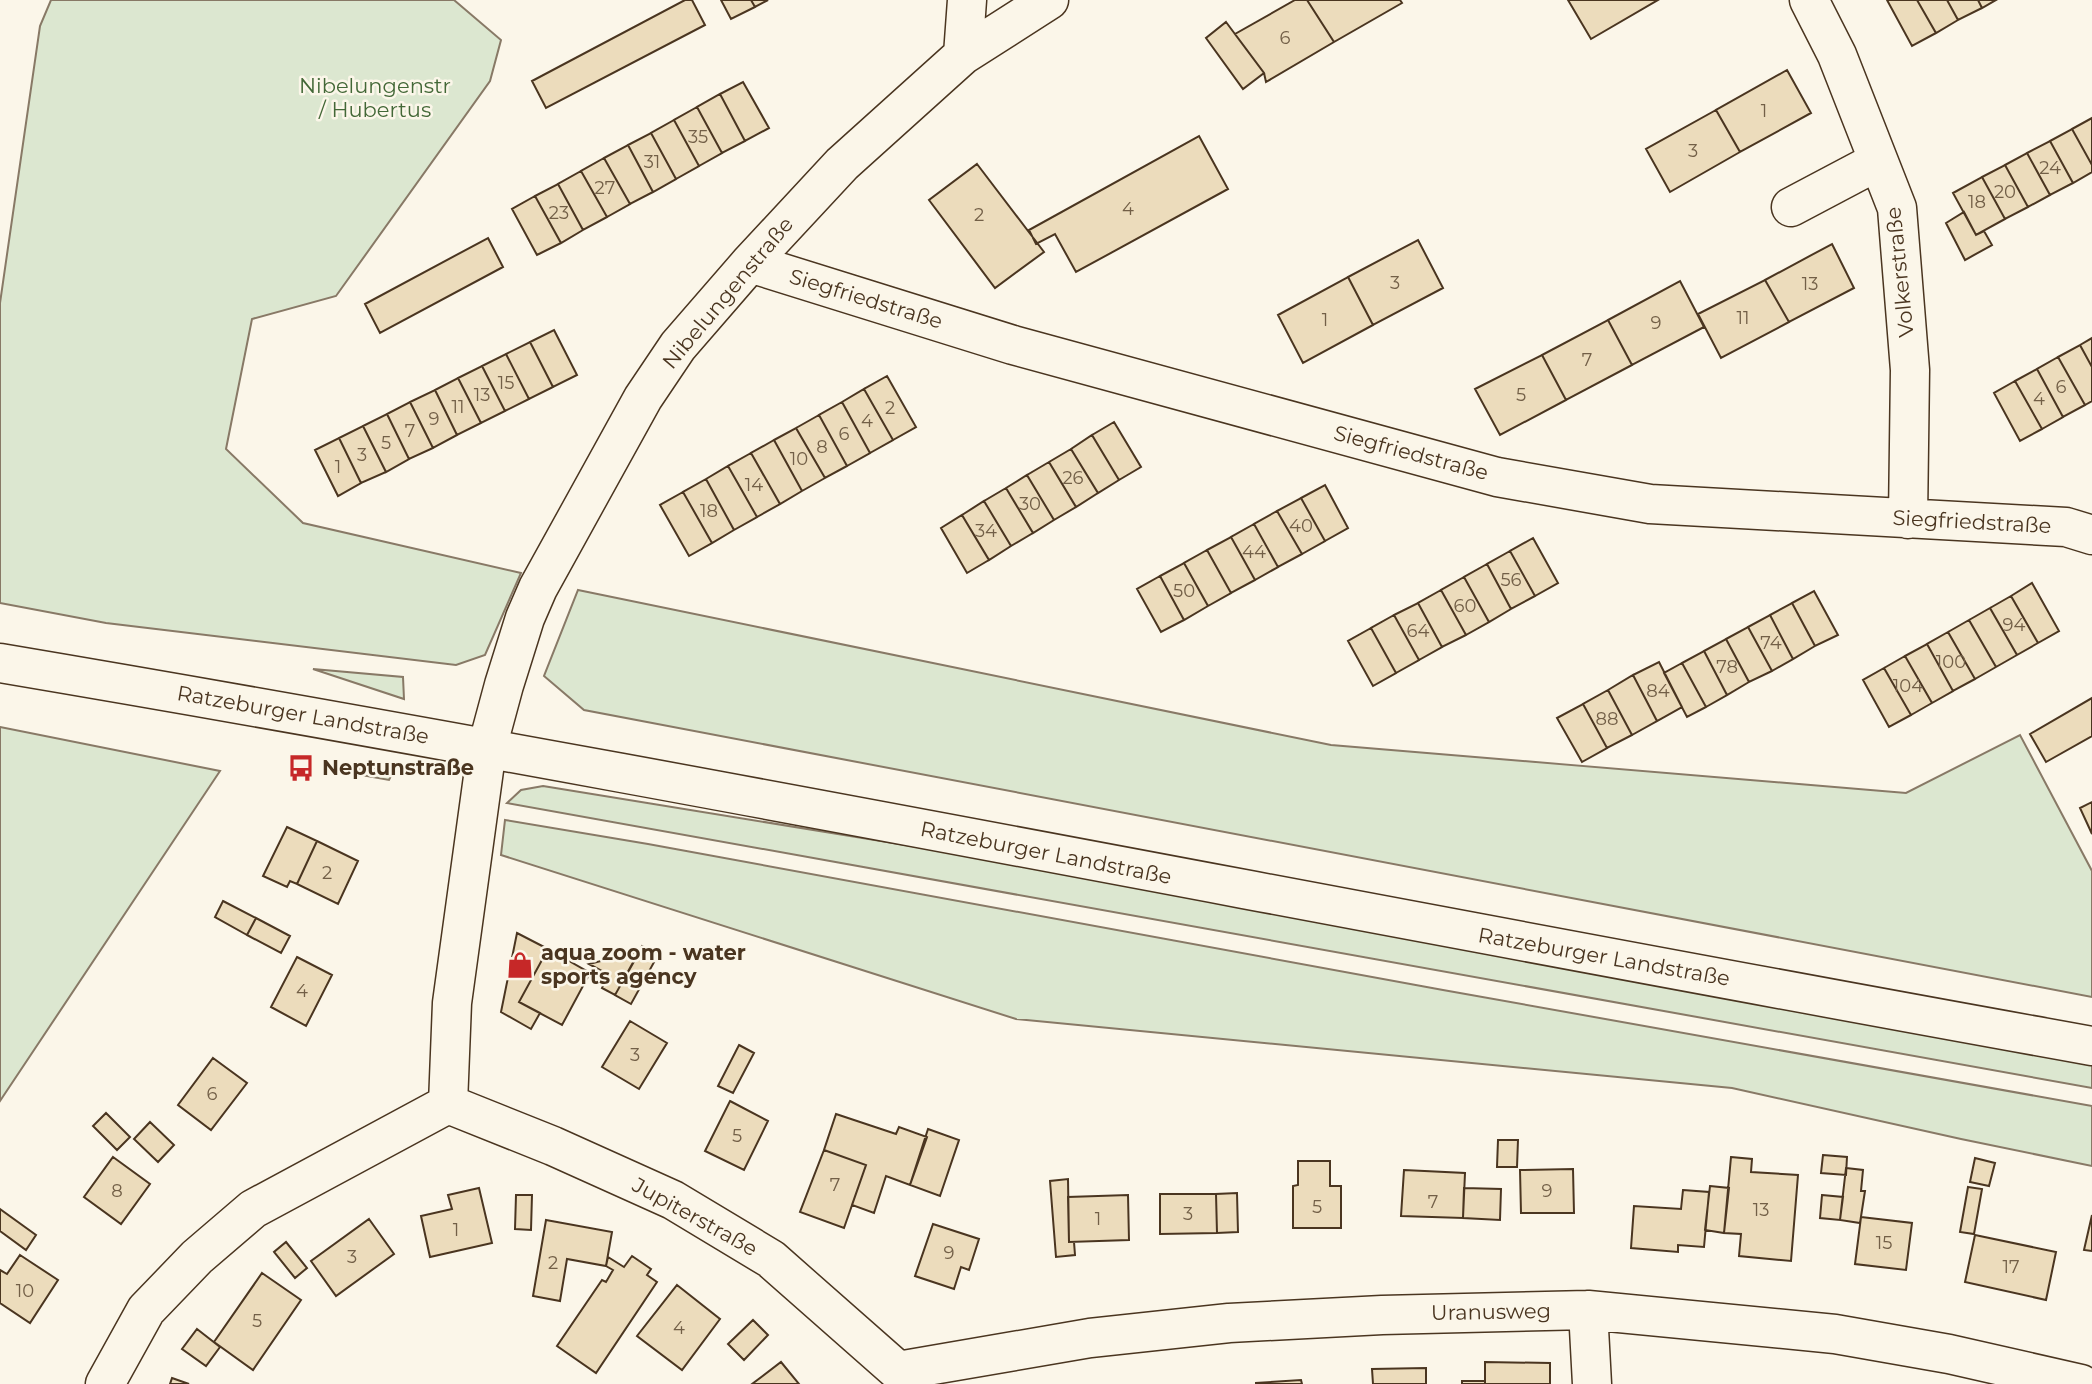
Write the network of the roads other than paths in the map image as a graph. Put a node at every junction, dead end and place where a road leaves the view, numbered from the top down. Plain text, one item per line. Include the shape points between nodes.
1 (967, 0) edge
2 (1049, 0) edge
3 (1809, 0) edge
4 (962, 55) junction
5 (1878, 160) junction
6 (1791, 207) dead end
7 (750, 263) junction
8 (1908, 519) junction
9 (2092, 535) edge
10 (0, 663) edge
11 (487, 748) junction
12 (2092, 1046) edge
13 (448, 1104) junction
14 (1588, 1310) junction
15 (902, 1377) edge
16 (105, 1384) edge
17 (1592, 1384) edge
18 (2081, 1384) edge

1 - 4 street
2 - 4 street, Nibelungenstraße
3 - 5 street, Volkerstraße via 1837,55
4 - 7 street, Nibelungenstraße via 842,164
5 - 6 street
5 - 8 street, Volkerstraße via 1897,208 1909,357
7 - 8 street, Siegfriedstraße via 1013,345 1497,477 1650,504
7 - 11 street, Nibelungenstraße via 678,346 643,398 538,588
8 - 9 street, Siegfriedstraße via 2066,527
10 - 11 street, Ratzeburger Landstraße
11 - 12 street, Ratzeburger Landstraße
11 - 13 street via 452,1003
13 - 15 street, Jupiterstraße via 673,1200 771,1259
13 - 16 street via 253,1209 197,1256 146,1310
14 - 15 street, Uranusweg via 1229,1323 1090,1338
14 - 17 street
14 - 18 street, Uranusweg via 1835,1334

